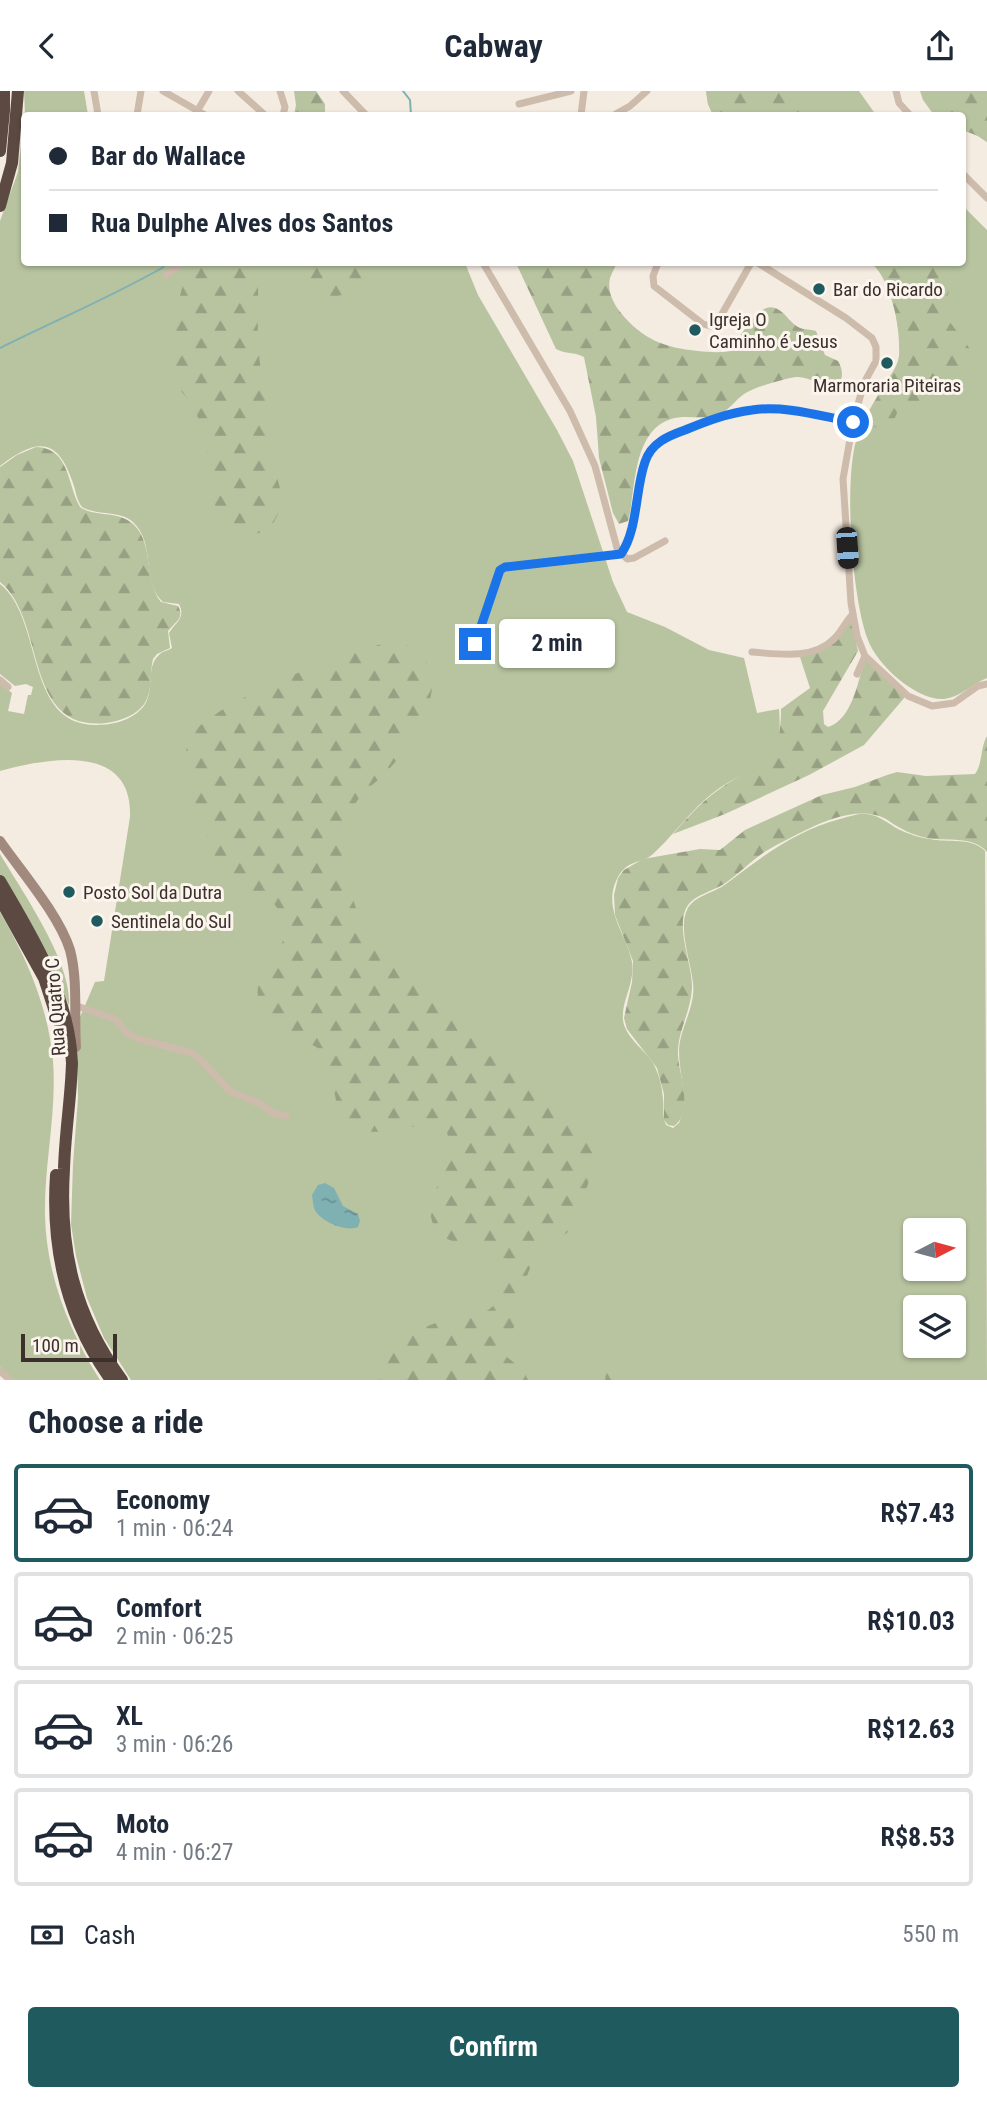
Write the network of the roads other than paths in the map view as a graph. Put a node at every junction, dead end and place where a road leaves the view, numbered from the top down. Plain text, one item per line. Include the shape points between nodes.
1 (4, 91) edge
2 (9, 91) edge
3 (18, 91) edge
4 (94, 91) edge
5 (141, 91) edge
6 (163, 91) edge
7 (209, 91) edge
8 (238, 91) edge
9 (280, 91) edge
10 (343, 91) edge
11 (571, 91) edge
12 (584, 91) edge
13 (647, 91) edge
14 (896, 91) edge
15 (354, 103) junction
16 (519, 104) dead end
17 (98, 112) edge
18 (138, 112) edge
19 (194, 112) edge
20 (197, 112) edge
21 (262, 112) edge
22 (284, 112) edge
23 (357, 112) edge
24 (363, 112) edge
25 (581, 112) edge
26 (621, 112) edge
27 (907, 112) edge
28 (0, 151) edge
29 (966, 177) edge
30 (0, 181) edge
31 (987, 198) edge
32 (0, 206) edge
33 (178, 266) edge
34 (485, 266) edge
35 (657, 266) edge
36 (749, 266) edge
37 (763, 266) edge
38 (166, 275) dead end
39 (853, 422) junction
40 (665, 541) dead end
41 (621, 554) junction
42 (853, 614) junction
43 (475, 644) dead end
44 (752, 652) dead end
45 (865, 656) junction
46 (858, 674) dead end
47 (0, 680) edge
48 (987, 684) edge
49 (8, 687) dead end
50 (0, 841) edge
51 (0, 881) edge
52 (0, 899) edge
53 (77, 1006) dead end
54 (286, 1116) dead end
55 (63, 1190) junction
56 (0, 1371) edge
57 (10, 1380) edge
58 (111, 1380) edge
59 (122, 1380) edge

1 - 28 highway
2 - 30 highway
3 - 32 highway via 15,140
4 - 17 street
5 - 18 street
6 - 19 street
7 - 20 street
8 - 21 street
9 - 22 street
10 - 15 street
11 - 16 street
12 - 25 street
13 - 26 street
14 - 27 street
15 - 23 street
15 - 24 street
29 - 31 street
33 - 38 street
34 - 41 street via 581,436 595,466
35 - 36 street via 654,286 710,326 718,321
37 - 39 street via 835,310 874,341 876,361 862,388
39 - 41 street via 753,409 705,422 659,442 645,463
39 - 42 street via 843,485
40 - 41 street via 634,558
41 - 43 street via 500,570
42 - 44 street via 820,649 794,654
42 - 45 street
45 - 46 street
45 - 48 street via 908,696 932,706 954,703
47 - 49 street
50 - 55 street, Rua Quatro C via 55,920 72,961 76,1086
51 - 55 highway via 50,971 68,1027 72,1081
52 - 58 highway via 44,978 61,1035 65,1081 54,1212 58,1255 78,1324
53 - 54 street via 115,1019 136,1038 192,1053 231,1092
55 - 59 highway via 70,1275 93,1334
56 - 57 street

